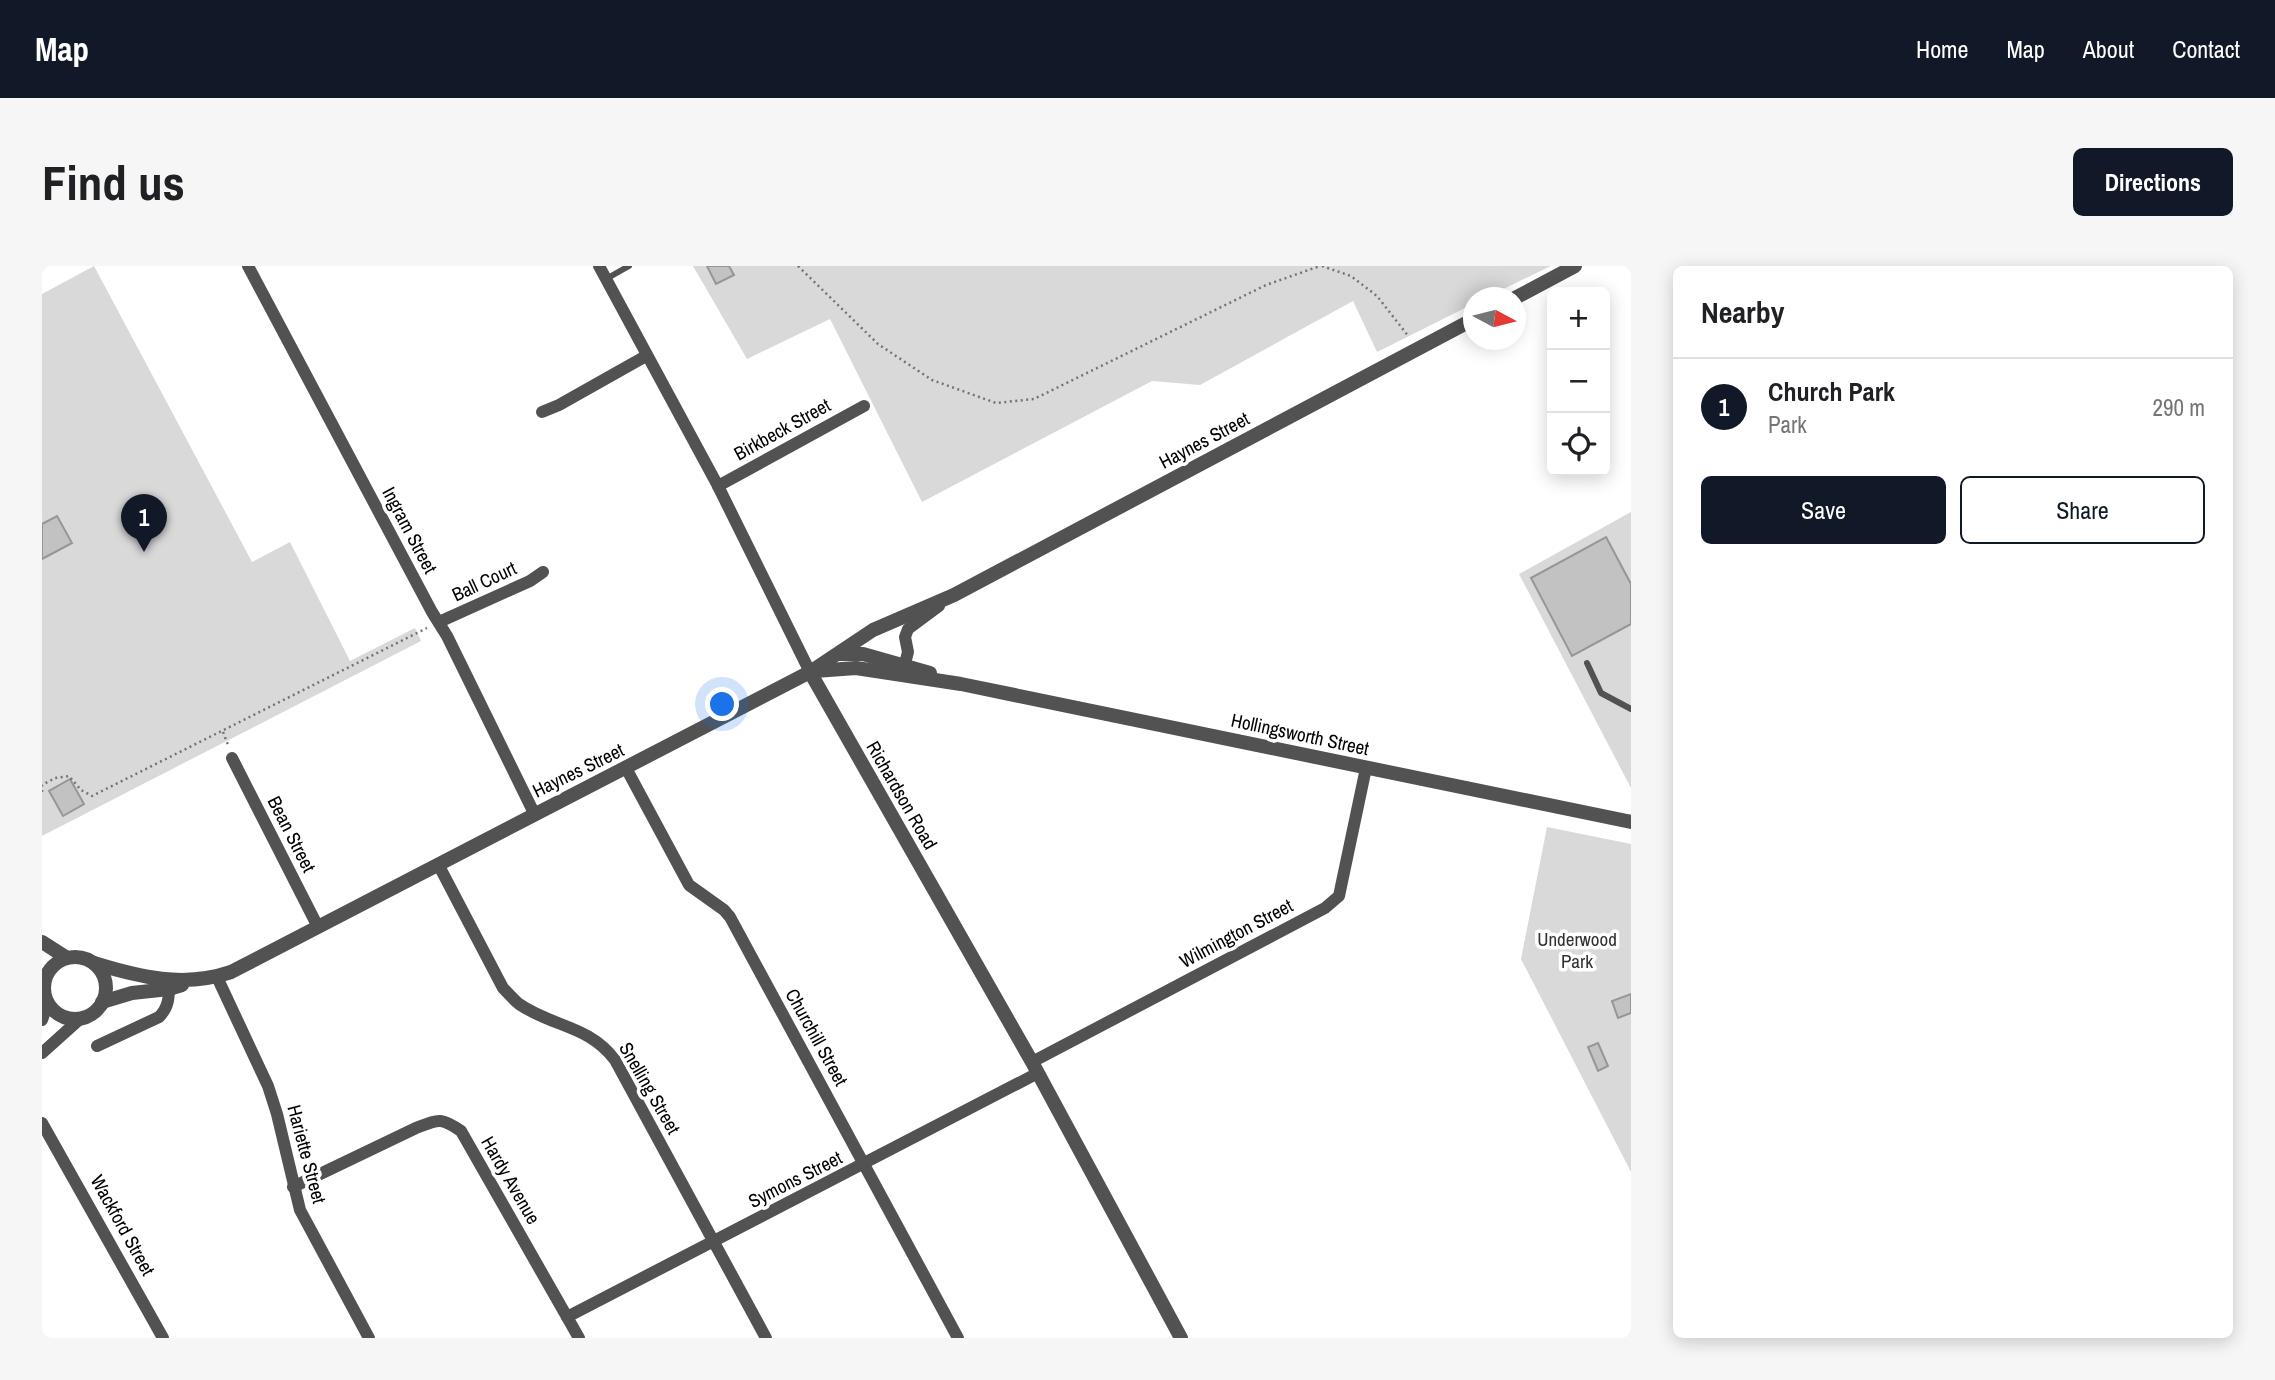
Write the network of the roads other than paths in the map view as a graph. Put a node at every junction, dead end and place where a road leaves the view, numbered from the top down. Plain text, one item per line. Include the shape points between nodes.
1 (248, 266) edge
2 (599, 266) edge
3 (629, 266) edge
4 (1575, 266) edge
5 (606, 279) junction
6 (1526, 292) edge
7 (1463, 325) edge
8 (646, 356) junction
9 (864, 406) dead end
10 (542, 412) dead end
11 (718, 486) junction
12 (543, 572) dead end
13 (954, 595) junction
14 (439, 622) junction
15 (838, 654) junction
16 (1587, 663) dead end
17 (904, 670) junction
18 (810, 672) junction
19 (1631, 709) edge
20 (232, 758) dead end
21 (626, 768) junction
22 (1366, 768) junction
23 (534, 813) junction
24 (1631, 822) edge
25 (438, 864) junction
26 (318, 927) junction
27 (42, 942) edge
28 (67, 958) junction
29 (94, 963) junction
30 (217, 976) junction
31 (169, 985) junction
32 (45, 995) edge
33 (102, 1002) junction
34 (81, 1018) junction
35 (42, 1020) edge
36 (97, 1046) dead end
37 (42, 1053) edge
38 (1035, 1067) junction
39 (42, 1112) edge
40 (45, 1127) edge
41 (864, 1165) junction
42 (293, 1187) junction
43 (715, 1242) junction
44 (567, 1317) junction
45 (163, 1338) edge
46 (369, 1338) edge
47 (579, 1338) edge
48 (766, 1338) edge
49 (958, 1338) edge
50 (1181, 1338) edge

1 - 14 street, Ingram Street
2 - 5 street, Richardson Road
3 - 5 lane
4 - 6 street
5 - 8 street, Richardson Road
7 - 13 street, Haynes Street
8 - 10 street
8 - 11 street, Richardson Road
9 - 11 street, Birkbeck Street
11 - 18 street, Richardson Road
12 - 14 street, Ball Court
13 - 15 street, Haynes Street via 873,630
13 - 17 street, Haynes Street via 908,629
14 - 23 street, Ingram Street
15 - 17 street, Hollingsworth Street via 863,654
15 - 18 street, Haynes Street
16 - 19 lane via 1601,693
17 - 18 street, Hollingsworth Street
17 - 22 street, Hollingsworth Street
18 - 21 street, Haynes Street
18 - 38 street, Richardson Road
20 - 26 street, Bean Street
21 - 23 street, Haynes Street
21 - 41 street, Churchill Street via 689,885 730,918
22 - 24 street, Hollingsworth Street
22 - 38 street, Wilmington Street via 1339,896 1325,908
23 - 25 street, Haynes Street
25 - 26 street, Haynes Street
25 - 43 street, Snelling Street via 503,988 517,1003 605,1047
26 - 30 street, Haynes Street
27 - 28 street
28 - 29 street
28 - 32 street via 51,968
29 - 31 street
29 - 33 street via 106,986
30 - 31 street, Haynes Street
30 - 42 street, Hariette Street via 268,1086
31 - 33 street
31 - 36 street via 168,1002 159,1017
32 - 34 street via 62,1016
32 - 35 street
33 - 34 street
34 - 37 street
38 - 41 street, Symons Street
38 - 50 street, Richardson Road
39 - 40 street, Wackford Street
40 - 45 street, Wackford Street
41 - 43 street, Symons Street
41 - 49 street, Churchill Street
42 - 44 street, Hardy Avenue via 416,1128 446,1121 461,1131
42 - 46 street, Hariette Street via 300,1210
43 - 44 street, Symons Street
43 - 48 street, Snelling Street
44 - 47 street, Hardy Avenue

